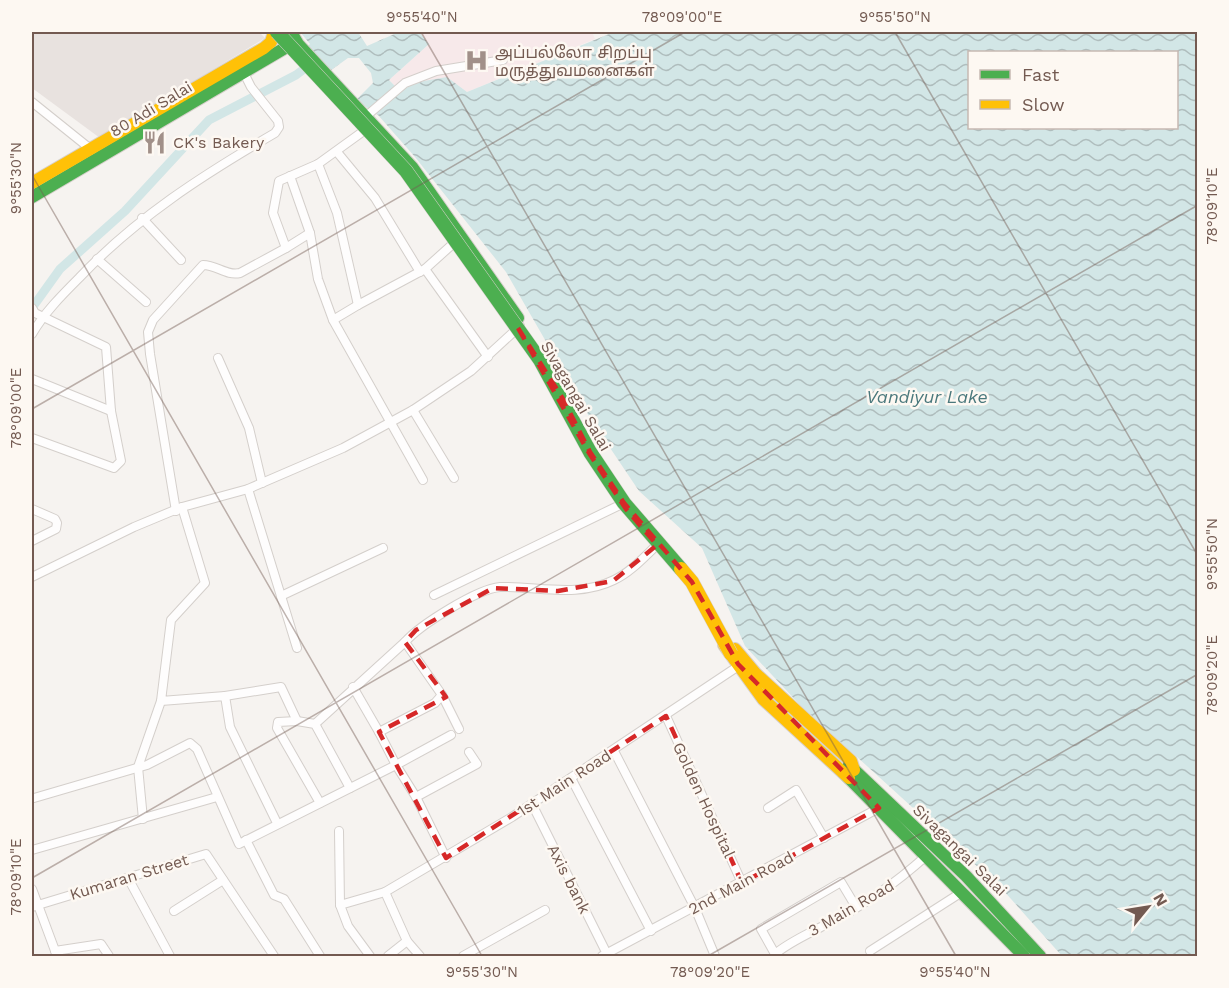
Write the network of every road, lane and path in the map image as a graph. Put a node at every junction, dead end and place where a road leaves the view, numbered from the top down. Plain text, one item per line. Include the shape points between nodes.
1 (287, 40) edge
2 (503, 60) dead end
3 (244, 73) junction
4 (32, 102) edge
5 (363, 123) junction
6 (338, 152) junction
7 (95, 154) junction
8 (318, 164) junction
9 (290, 176) junction
10 (32, 183) edge
11 (32, 196) edge
12 (142, 218) junction
13 (310, 233) junction
14 (455, 242) junction
15 (286, 248) junction
16 (97, 259) junction
17 (181, 260) dead end
18 (422, 270) junction
19 (146, 302) dead end
20 (358, 305) junction
21 (37, 312) edge
22 (333, 320) junction
23 (520, 326) junction
24 (32, 334) edge
25 (488, 357) junction
26 (218, 358) dead end
27 (32, 379) edge
28 (413, 410) junction
29 (111, 411) junction
30 (390, 422) junction
31 (32, 438) edge
32 (454, 478) dead end
33 (423, 480) dead end
34 (262, 483) junction
35 (248, 489) junction
36 (622, 504) junction
37 (32, 509) edge
38 (179, 509) junction
39 (32, 541) edge
40 (657, 545) junction
41 (383, 548) dead end
42 (32, 577) edge
43 (281, 596) junction
44 (434, 596) dead end
45 (405, 642) junction
46 (297, 648) dead end
47 (734, 658) junction
48 (353, 687) junction
49 (442, 695) junction
50 (225, 696) junction
51 (161, 701) junction
52 (666, 716) junction
53 (297, 721) junction
54 (315, 724) junction
55 (459, 729) dead end
56 (379, 732) junction
57 (451, 735) dead end
58 (614, 751) junction
59 (469, 752) dead end
60 (396, 765) junction
61 (138, 767) junction
62 (852, 774) junction
63 (571, 778) junction
64 (350, 788) junction
65 (32, 796) edge
66 (217, 797) junction
67 (416, 797) junction
68 (320, 803) junction
69 (532, 804) junction
70 (768, 808) dead end
71 (879, 808) junction
72 (143, 819) junction
73 (277, 823) junction
74 (339, 831) dead end
75 (824, 838) junction
76 (246, 840) junction
77 (32, 850) edge
78 (926, 856) junction
79 (446, 858) junction
80 (128, 878) junction
81 (223, 880) junction
82 (742, 883) junction
83 (32, 889) edge
84 (385, 892) junction
85 (962, 892) junction
86 (340, 905) junction
87 (35, 906) edge
88 (856, 907) junction
89 (694, 908) junction
90 (545, 910) dead end
91 (174, 911) dead end
92 (651, 931) junction
93 (407, 941) junction
94 (870, 951) dead end
95 (56, 954) edge
96 (605, 955) edge
97 (775, 955) edge
98 (1021, 956) edge
99 (109, 957) edge
100 (170, 957) edge
101 (274, 957) edge
102 (320, 957) edge
103 (370, 957) edge
104 (388, 957) edge
105 (420, 957) edge
106 (463, 957) edge
107 (715, 957) edge
108 (1040, 957) edge

1 - 3 main road, 80 Adi Salai
1 - 5 main road, Sivagangai Salai, bridge
1 - 7 main road, 80 Adi Salai via 264,48
1 - 47 main road, bridge via 410,169 495,286 542,357 592,451 629,506 694,579
2 - 5 street via 436,71 399,86
3 - 7 main road, 80 Adi Salai
3 - 12 street via 278,121 275,133 200,177
4 - 7 street
5 - 6 street
5 - 14 main road, Sivagangai Salai
5 - 23 main road, Sivagangai Salai via 412,167
6 - 8 street
6 - 18 street via 375,198
7 - 10 main road, 80 Adi Salai
7 - 11 main road, 80 Adi Salai
8 - 9 street
8 - 20 street via 337,213
9 - 13 street
9 - 15 street via 279,181 273,213
12 - 16 street
12 - 17 street
13 - 15 street
13 - 22 street via 318,279
14 - 18 street
14 - 23 main road, Sivagangai Salai
15 - 38 street via 232,275 203,265 153,320 148,332
16 - 19 street
16 - 21 street
18 - 20 street
18 - 25 street
20 - 22 street
21 - 24 street
21 - 29 street via 106,347
22 - 30 street
23 - 25 street
23 - 36 main road, Sivagangai Salai via 589,453
23 - 62 main road, Sivagangai Salai via 566,395 594,450 627,500 695,578 734,648 756,674 851,761
25 - 28 street
26 - 34 street via 249,428
27 - 29 street
28 - 30 street
28 - 32 street
29 - 31 street via 121,461 114,468
30 - 33 street
30 - 34 street via 343,448
34 - 35 street
35 - 38 street
35 - 43 street
36 - 40 main road, Sivagangai Salai
36 - 44 street
37 - 39 street via 57,523 56,529
38 - 42 street
38 - 51 street via 205,583 171,620
40 - 45 street via 628,572 593,587 558,591 493,588 426,623
40 - 47 main road, Sivagangai Salai via 690,582
41 - 43 street
43 - 46 street
45 - 48 street
45 - 49 street
47 - 52 street, 1st Main Road
47 - 62 main road, Sivagangai Salai
48 - 54 street
48 - 56 street
49 - 55 street
49 - 56 street via 435,703
50 - 51 street
50 - 53 street via 281,687
50 - 73 street via 231,727
51 - 61 street
52 - 58 street, 1st Main Road
52 - 82 street, Golden Hospital
53 - 54 street
53 - 68 street via 280,720 276,724
54 - 64 street
56 - 60 street
57 - 60 street
58 - 63 street, 1st Main Road
58 - 89 street
59 - 67 street via 477,764
60 - 64 street
60 - 67 street
61 - 65 street
61 - 66 street via 186,744 194,744
61 - 72 street
62 - 71 main road, Sivagangai Salai
62 - 108 main road, Sivagangai Salai via 966,876
63 - 69 street, 1st Main Road
63 - 92 street
64 - 68 street
66 - 72 street
66 - 76 street via 239,844
67 - 79 street
68 - 73 street
69 - 79 street, 1st Main Road
69 - 96 street, Axis bank
70 - 75 street via 796,790
71 - 75 street, 2nd Main Road
71 - 78 main road, Sivagangai Salai
72 - 77 street
73 - 76 street
74 - 86 street
75 - 82 street, 2nd Main Road
76 - 102 street via 274,895 284,900
78 - 85 main road, Sivagangai Salai
78 - 88 street, 3 Main Road via 900,879
79 - 84 street, 1st Main Road
80 - 81 street, Kumaran Street via 206,854
80 - 87 street, Kumaran Street
80 - 100 street
81 - 91 street
81 - 101 street, Kumaran Street
82 - 89 street, 2nd Main Road
83 - 87 street
84 - 86 street, 1st Main Road
84 - 93 street
85 - 94 street
85 - 98 main road, Sivagangai Salai
86 - 103 street via 348,926
87 - 95 street
88 - 97 street, 3 Main Road via 789,942
88 - 97 street via 841,882 761,929
89 - 92 street, 2nd Main Road
89 - 107 street
90 - 106 street
92 - 96 street, 2nd Main Road
93 - 104 street
93 - 105 street
95 - 99 street via 101,944

